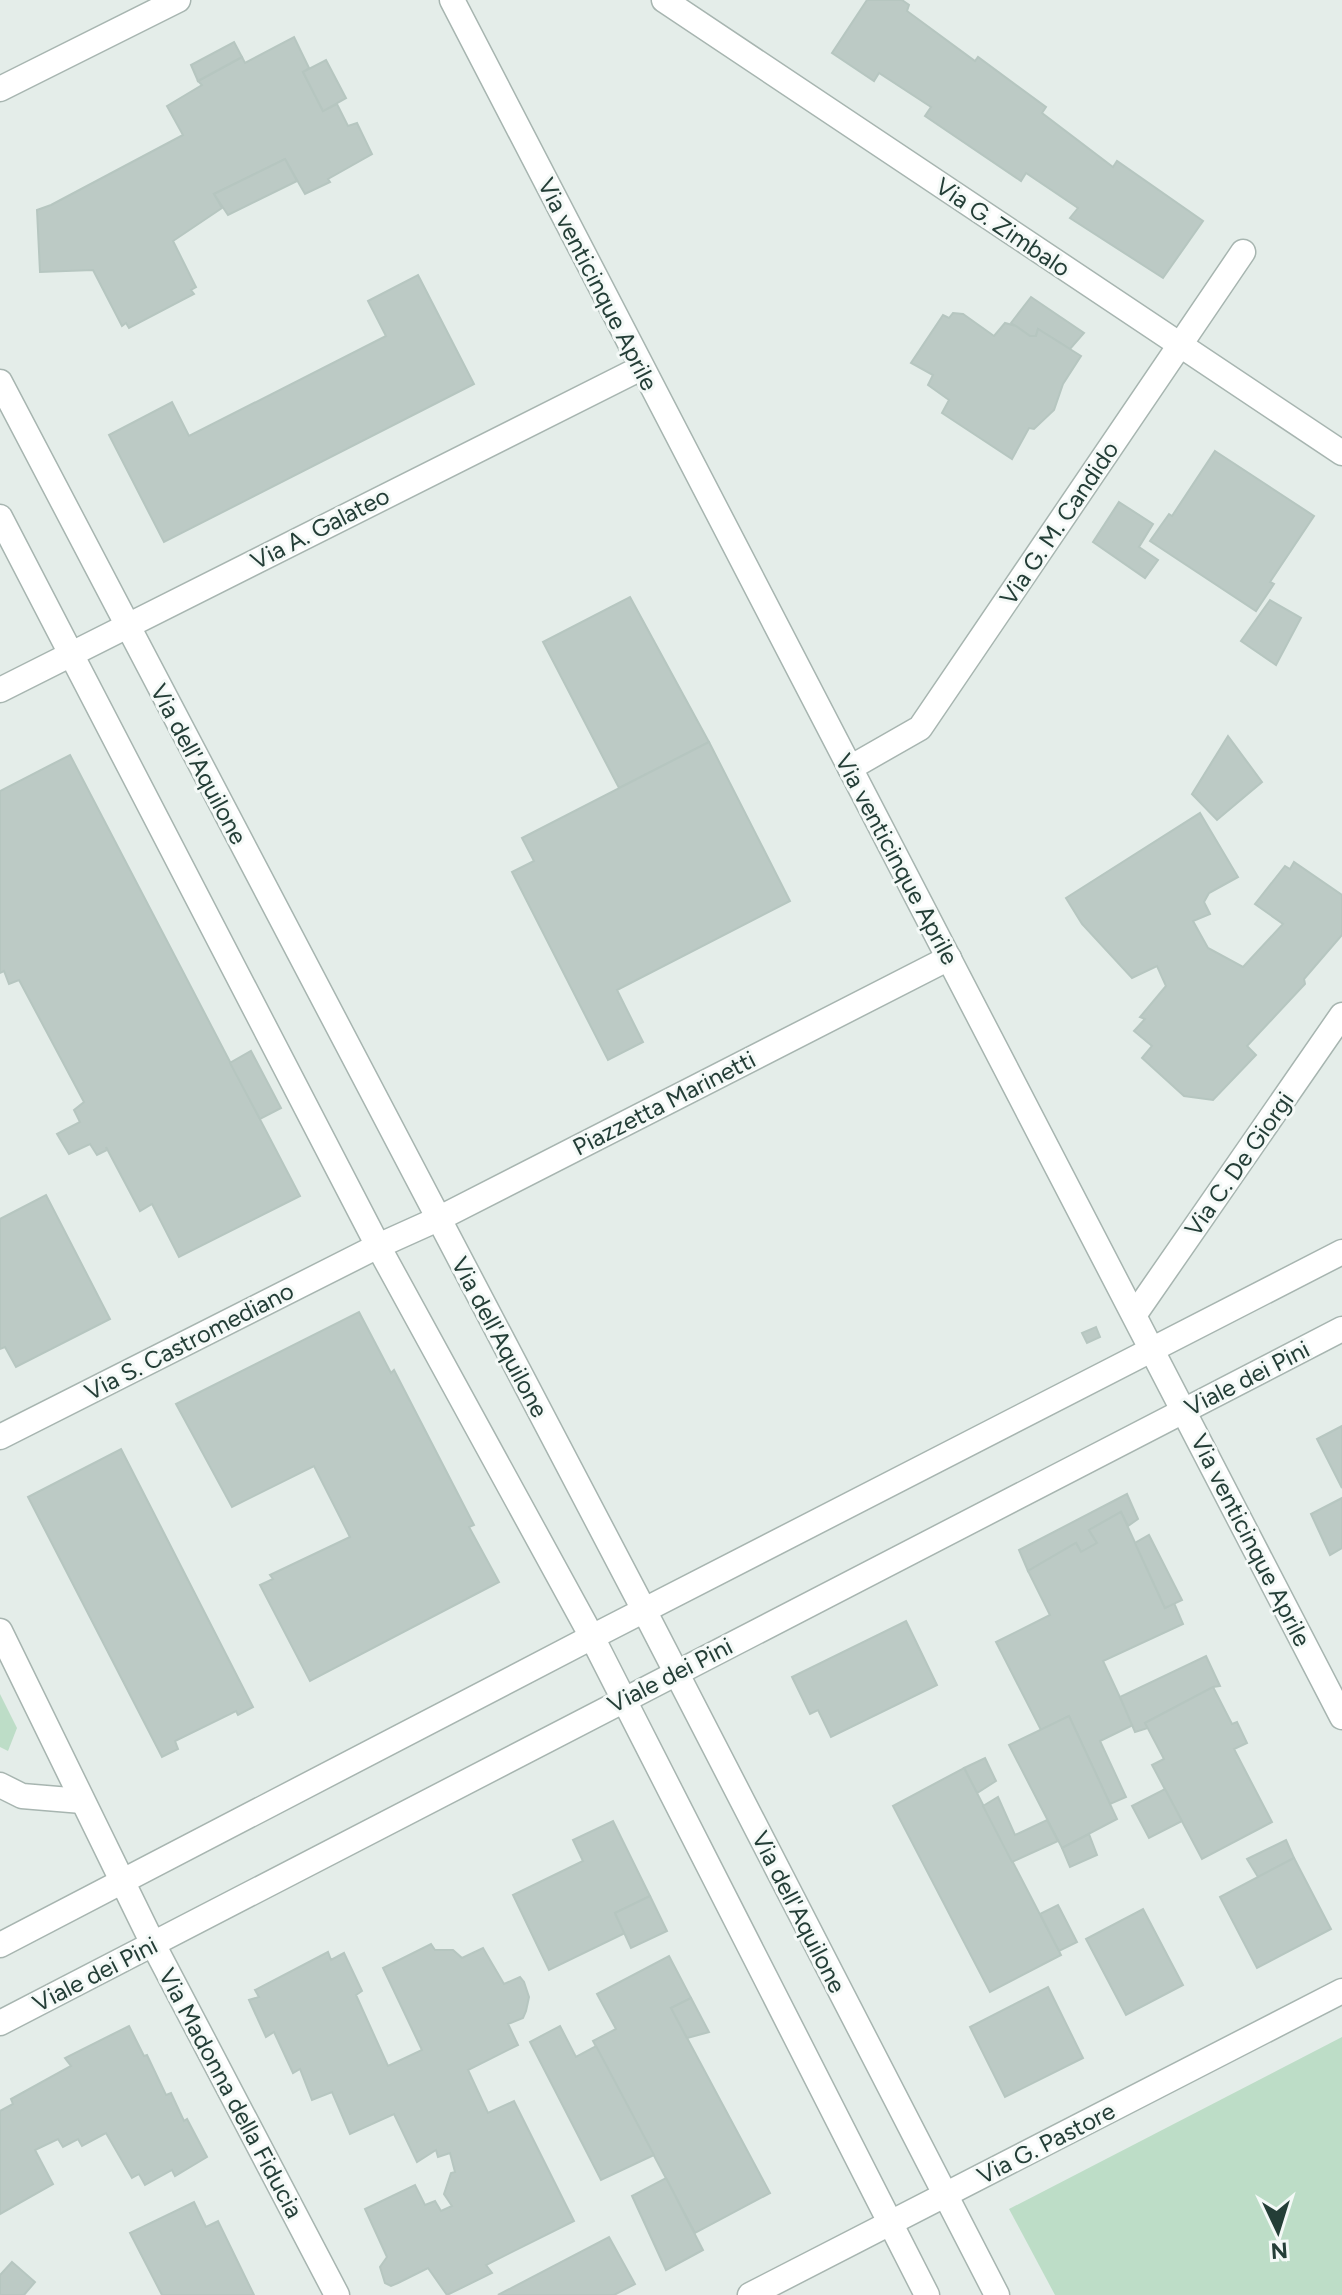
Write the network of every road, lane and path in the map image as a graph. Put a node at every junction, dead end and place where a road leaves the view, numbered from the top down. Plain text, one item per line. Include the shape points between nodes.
1 (178, 0) edge
2 (664, 0) edge
3 (459, 2) edge
4 (0, 89) edge
5 (1243, 252) dead end
6 (1180, 345) junction
7 (641, 368) junction
8 (0, 382) edge
9 (1342, 453) edge
10 (0, 517) edge
11 (126, 625) junction
12 (71, 653) junction
13 (0, 690) edge
14 (850, 768) junction
15 (949, 958) junction
16 (1342, 1015) edge
17 (438, 1219) junction
18 (378, 1246) junction
19 (1342, 1252) edge
20 (1135, 1314) junction
21 (1342, 1329) edge
22 (1153, 1349) junction
23 (1185, 1410) junction
24 (0, 1437) edge
25 (644, 1610) junction
26 (0, 1631) edge
27 (592, 1637) junction
28 (675, 1672) junction
29 (623, 1699) junction
30 (1342, 1717) edge
31 (0, 1785) edge
32 (82, 1801) junction
33 (121, 1882) junction
34 (153, 1944) junction
35 (0, 1945) edge
36 (1342, 1991) edge
37 (0, 2023) edge
38 (945, 2194) junction
39 (890, 2223) junction
40 (337, 2295) edge
41 (750, 2295) edge
42 (927, 2295) edge
43 (997, 2295) edge

1 - 4 street
2 - 6 street, Via G. Zimbalo
3 - 7 street, Via venticinque Aprile
5 - 6 street, Via G. M. Candido
6 - 9 street, Via G. Zimbalo
6 - 14 street, Via G. M. Candido via 920,728
7 - 11 street, Via A. Galateo
7 - 14 street, Via venticinque Aprile
8 - 11 street, Via dell'Aquilone
10 - 12 street
11 - 12 street, Via A. Galateo
11 - 17 street, Via dell'Aquilone
12 - 13 street, Via A. Galateo
12 - 18 street
14 - 15 street, Via venticinque Aprile
15 - 17 street, Piazzetta Marinetti
15 - 20 street, Via venticinque Aprile
16 - 20 street, Via C. De Giorgi
17 - 18 street, Piazzetta Marinetti
17 - 25 street, Via dell'Aquilone
18 - 24 street, Via S. Castromediano
18 - 27 street
19 - 22 street
20 - 22 street, Via venticinque Aprile
21 - 23 street, Viale dei Pini
22 - 23 street, Via venticinque Aprile
22 - 25 street
23 - 28 street, Viale dei Pini
23 - 30 street, Via venticinque Aprile
25 - 27 street
25 - 28 street, Via dell'Aquilone
26 - 32 street, Via Madonna della Fiducia
27 - 29 street
27 - 33 street
28 - 29 street, Viale dei Pini
28 - 38 street, Via dell'Aquilone
29 - 34 street, Viale dei Pini
29 - 39 street
31 - 32 street via 22,1796
32 - 33 street, Via Madonna della Fiducia
33 - 34 street, Via Madonna della Fiducia
33 - 35 street
34 - 37 street, Viale dei Pini
34 - 40 street, Via Madonna della Fiducia
36 - 38 street, Via G. Pastore
38 - 39 street, Via G. Pastore
38 - 43 street, Via dell'Aquilone
39 - 41 street, Via G. Pastore
39 - 42 street

